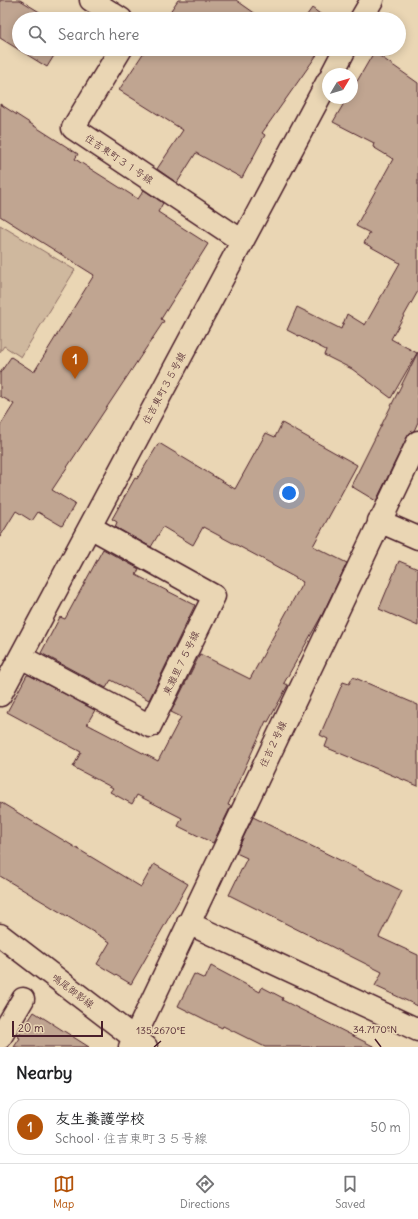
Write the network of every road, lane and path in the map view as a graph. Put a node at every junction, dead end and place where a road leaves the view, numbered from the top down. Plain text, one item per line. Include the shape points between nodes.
1 (91, 0) edge
2 (372, 0) edge
3 (110, 12) edge
4 (366, 12) edge
5 (117, 56) edge
6 (341, 56) edge
7 (335, 68) edge
8 (322, 92) edge
9 (242, 241) junction
10 (418, 442) edge
11 (379, 522) junction
12 (90, 528) junction
13 (418, 538) edge
14 (20, 657) junction
15 (0, 695) edge
16 (188, 923) junction
17 (0, 935) edge
18 (23, 999) dead end
19 (418, 1030) edge
20 (0, 1038) edge
21 (137, 1044) edge

1 - 3 street
2 - 4 street
5 - 9 street, 住吉東町３１号線 via 73,128
6 - 7 street
8 - 9 street, 住吉東町３５号線
9 - 12 street, 住吉東町３５号線
10 - 11 street, 住吉２号線
11 - 13 street
11 - 16 street, 住吉２号線
12 - 14 street, 住吉東町３５号線
12 - 14 street, 東灘里７５号線 via 214,596 150,726
14 - 15 street, 住吉東町３５号線
16 - 19 street
16 - 21 street, 住吉２号線
17 - 21 street, 鳴尾御影線
18 - 20 street

